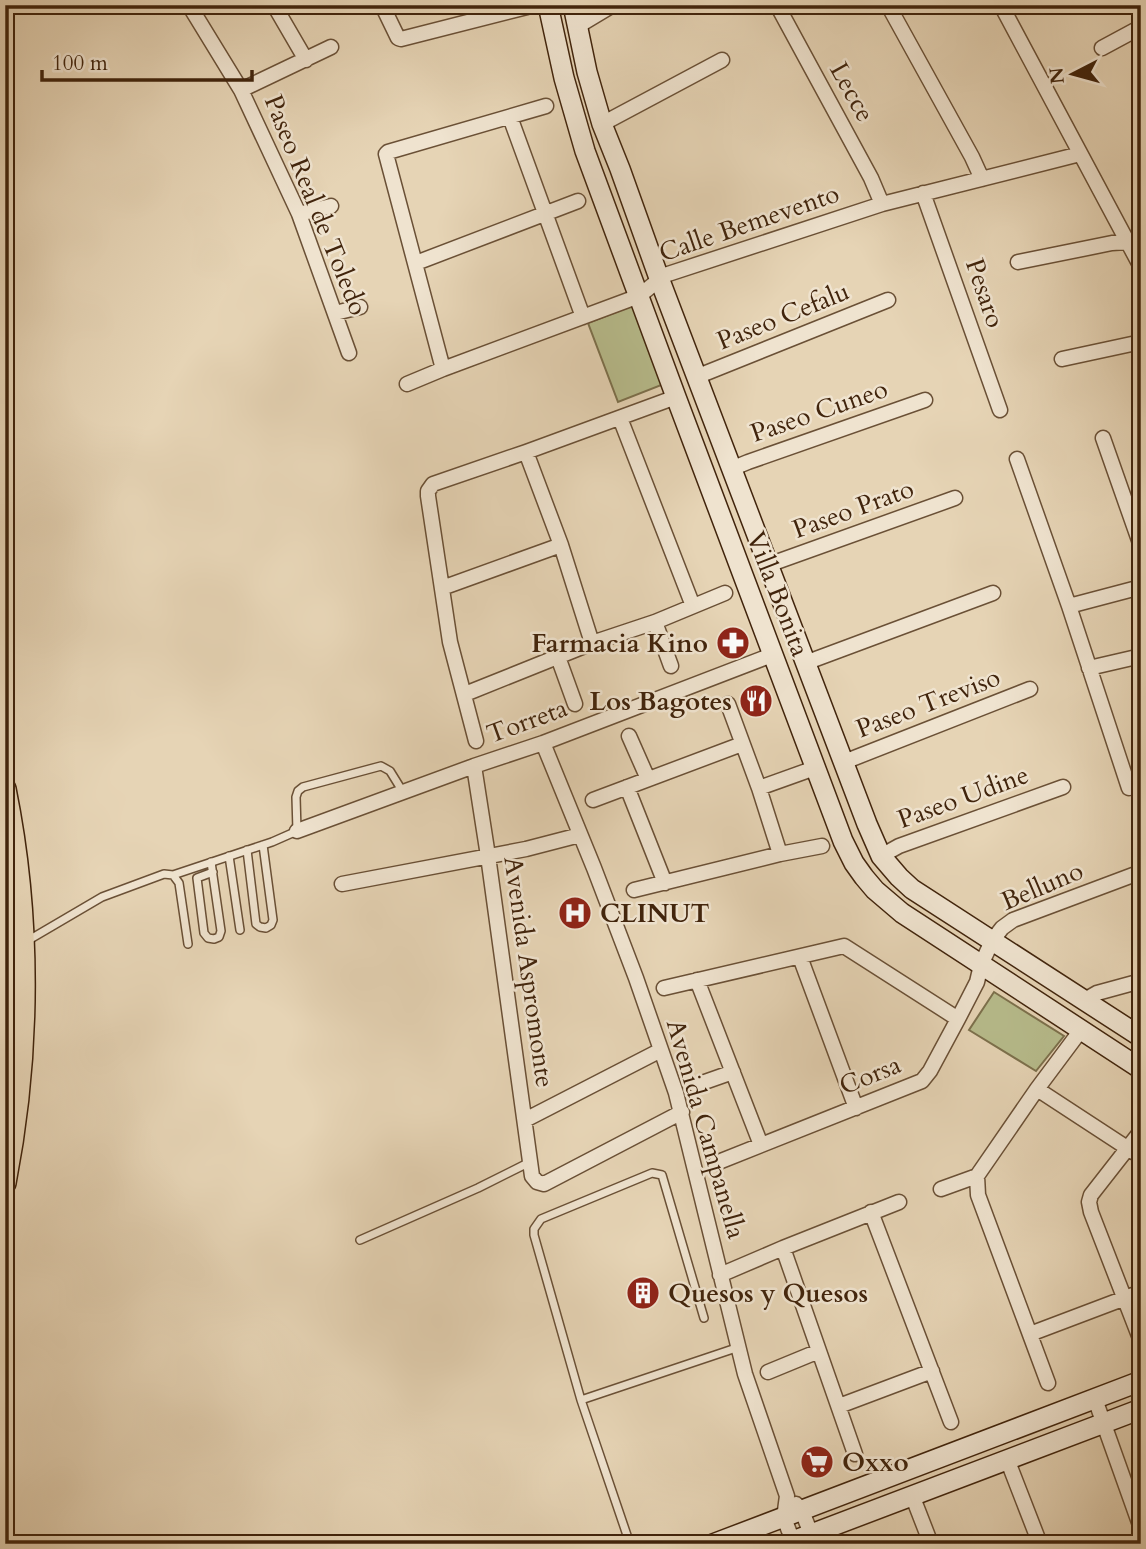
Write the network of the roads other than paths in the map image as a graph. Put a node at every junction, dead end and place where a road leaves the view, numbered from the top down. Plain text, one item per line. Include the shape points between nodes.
1 (189, 5) edge
2 (274, 5) edge
3 (382, 5) edge
4 (548, 5) edge
5 (573, 5) edge
6 (613, 5) edge
7 (777, 5) edge
8 (888, 5) edge
9 (1001, 5) edge
10 (527, 7) edge
11 (491, 11) edge
12 (578, 26) junction
13 (1141, 27) edge
14 (331, 47) dead end
15 (1102, 48) dead end
16 (306, 60) junction
17 (722, 60) dead end
18 (242, 90) junction
19 (546, 106) dead end
20 (510, 117) junction
21 (610, 120) junction
22 (1080, 154) junction
23 (982, 179) junction
24 (923, 193) junction
25 (578, 201) dead end
26 (882, 204) junction
27 (331, 206) dead end
28 (299, 214) junction
29 (545, 214) junction
30 (1127, 242) junction
31 (1018, 262) dead end
32 (416, 263) junction
33 (1141, 267) edge
34 (659, 278) junction
35 (639, 296) junction
36 (888, 300) dead end
37 (360, 307) dead end
38 (335, 313) junction
39 (583, 317) junction
40 (1141, 342) edge
41 (349, 353) dead end
42 (1062, 359) dead end
43 (443, 369) junction
44 (696, 377) junction
45 (407, 384) dead end
46 (676, 397) junction
47 (925, 400) dead end
48 (1000, 411) dead end
49 (620, 418) junction
50 (1103, 438) dead end
51 (526, 452) junction
52 (1017, 458) dead end
53 (731, 469) junction
54 (955, 498) dead end
55 (561, 545) junction
56 (1141, 546) edge
57 (768, 565) junction
58 (1141, 587) edge
59 (442, 588) junction
60 (725, 593) dead end
61 (993, 593) dead end
62 (693, 606) junction
63 (1069, 606) junction
64 (655, 622) junction
65 (592, 643) junction
66 (772, 654) junction
67 (1141, 656) edge
68 (558, 657) junction
69 (805, 663) junction
70 (671, 666) dead end
71 (1089, 668) junction
72 (1030, 689) dead end
73 (465, 694) junction
74 (575, 704) dead end
75 (727, 704) dead end
76 (629, 736) dead end
77 (476, 741) dead end
78 (543, 743) junction
79 (742, 744) junction
80 (844, 762) junction
81 (474, 766) junction
82 (815, 768) junction
83 (648, 779) junction
84 (627, 787) junction
85 (1063, 787) dead end
86 (759, 788) junction
87 (1129, 788) dead end
88 (5, 789) edge
89 (402, 792) junction
90 (593, 800) dead end
91 (297, 831) junction
92 (580, 835) junction
93 (263, 845) junction
94 (822, 846) dead end
95 (247, 850) junction
96 (780, 854) junction
97 (229, 856) junction
98 (488, 856) junction
99 (881, 856) junction
100 (211, 862) junction
101 (213, 872) junction
102 (1141, 872) edge
103 (173, 875) junction
104 (665, 883) junction
105 (342, 884) dead end
106 (634, 890) dead end
107 (240, 930) dead end
108 (992, 941) junction
109 (22, 944) junction
110 (188, 944) dead end
111 (800, 957) junction
112 (981, 965) junction
113 (697, 980) junction
114 (1141, 981) edge
115 (664, 988) dead end
116 (1083, 1001) junction
117 (958, 1019) junction
118 (1081, 1030) junction
119 (1141, 1037) edge
120 (662, 1050) junction
121 (1141, 1069) edge
122 (733, 1072) junction
123 (696, 1085) dead end
124 (1037, 1089) junction
125 (856, 1108) junction
126 (682, 1112) junction
127 (525, 1120) junction
128 (1141, 1131) edge
129 (761, 1145) junction
130 (1127, 1149) junction
131 (1141, 1157) edge
132 (530, 1162) junction
133 (716, 1163) dead end
134 (977, 1177) junction
135 (5, 1183) edge
136 (942, 1189) dead end
137 (899, 1202) dead end
138 (871, 1212) junction
139 (360, 1240) dead end
140 (783, 1248) junction
141 (720, 1275) junction
142 (1141, 1292) edge
143 (1125, 1298) junction
144 (704, 1318) dead end
145 (1030, 1334) junction
146 (1141, 1341) edge
147 (738, 1347) junction
148 (819, 1351) junction
149 (932, 1371) junction
150 (768, 1372) dead end
151 (1141, 1381) edge
152 (1048, 1383) dead end
153 (1095, 1399) junction
154 (582, 1400) junction
155 (839, 1406) junction
156 (1141, 1409) edge
157 (951, 1422) dead end
158 (1104, 1423) junction
159 (855, 1454) dead end
160 (1007, 1460) junction
161 (912, 1495) junction
162 (793, 1514) junction
163 (1141, 1528) edge
164 (800, 1541) edge
165 (630, 1544) edge
166 (713, 1544) edge
167 (931, 1544) edge
168 (1040, 1544) edge

1 - 18 street, Paseo Real de Toledo
2 - 16 street
3 - 11 street via 401,39
4 - 35 street, Villa Bonita via 585,151
5 - 12 street, Villa Bonita
6 - 12 street
7 - 26 street, Lecce
8 - 23 street
9 - 22 street
10 - 11 street
12 - 21 street, Villa Bonita via 594,100
13 - 15 street
14 - 16 street
16 - 18 street
17 - 21 street
18 - 28 street, Paseo Real de Toledo
19 - 20 street
20 - 29 street
20 - 32 street via 387,153
21 - 34 street, Villa Bonita via 620,169
22 - 23 street, Calle Bemevento
22 - 30 street
23 - 24 street, Calle Bemevento
24 - 26 street, Calle Bemevento
24 - 48 street, Pesaro
25 - 29 street
26 - 34 street, Calle Bemevento
27 - 28 street
28 - 38 street, Paseo Real de Toledo
29 - 32 street
29 - 39 street
30 - 31 street
30 - 33 street
32 - 43 street
34 - 35 street, Calle Bemevento
34 - 44 street, Villa Bonita
35 - 39 street, Calle Bemevento
35 - 46 street, Villa Bonita
36 - 44 street, Paseo Cefalu
37 - 38 street
38 - 41 street, Paseo Real de Toledo
39 - 43 street, Calle Bemevento
40 - 42 street
43 - 45 street, Calle Bemevento
44 - 53 street, Villa Bonita
46 - 49 street
46 - 66 street, Villa Bonita
47 - 53 street, Paseo Cuneo
49 - 51 street
49 - 62 street
50 - 56 street
51 - 55 street
51 - 59 street via 430,487
52 - 63 street
53 - 57 street, Villa Bonita
54 - 57 street, Paseo Prato
55 - 59 street
55 - 65 street
57 - 69 street, Villa Bonita
58 - 63 street
59 - 73 street via 450,642
60 - 62 street
61 - 69 street
62 - 64 street
63 - 71 street
64 - 65 street
64 - 70 street
65 - 68 street
66 - 78 street, Torreta
66 - 82 street, Villa Bonita
67 - 71 street
68 - 73 street
68 - 74 street
69 - 80 street, Villa Bonita
71 - 87 street
72 - 80 street, Paseo Treviso
73 - 77 street
75 - 79 street
76 - 83 street
78 - 81 street, Torreta
78 - 92 street, Avenida Campanella
79 - 83 street
79 - 86 street
80 - 99 street, Villa Bonita
81 - 89 street, Torreta
81 - 98 street, Avenida Aspromonte
82 - 86 street
82 - 112 street, Villa Bonita via 843,841 864,877 902,913
83 - 84 street
84 - 90 street
84 - 104 street
85 - 99 street, Paseo Udine
86 - 96 street
88 - 109 main road via 21,897
89 - 91 street, Torreta
89 - 91 lane via 390,771 381,766 303,787 296,797
91 - 93 lane
92 - 98 street
92 - 120 street, Avenida Campanella
93 - 95 lane
93 - 95 lane via 273,920 266,928 256,923
94 - 96 street
95 - 97 lane
96 - 104 street
97 - 100 lane
97 - 107 lane
98 - 105 street
98 - 127 street, Avenida Aspromonte
99 - 108 street, Villa Bonita via 912,890
100 - 101 lane
100 - 103 lane
101 - 101 lane via 198,878 197,886 204,933 214,939 221,931
102 - 108 street, Belluno via 1013,920
103 - 109 lane via 164,874 102,897
103 - 110 lane
104 - 106 street
108 - 112 street, Belluno
108 - 116 street, Villa Bonita
109 - 135 main road via 21,1058
111 - 113 street
111 - 117 street via 848,948
111 - 125 street
112 - 117 street, Corsa
112 - 118 street, Villa Bonita
113 - 115 street
113 - 122 street
114 - 116 street
116 - 119 street, Villa Bonita
117 - 125 street, Corsa via 926,1077
118 - 121 street, Villa Bonita
118 - 124 street
120 - 126 street, Avenida Campanella
120 - 127 street
122 - 123 street
122 - 129 street
124 - 130 street
124 - 134 street
125 - 129 street, Corsa
126 - 132 street, Avenida Aspromonte via 544,1184 532,1176
126 - 141 street, Avenida Campanella
127 - 132 street, Avenida Aspromonte
128 - 130 street
129 - 133 street, Corsa
130 - 131 street
130 - 143 street via 1090,1202
132 - 139 lane
134 - 136 street
134 - 145 street via 978,1195
137 - 138 street
138 - 140 street
138 - 149 street
140 - 141 street
140 - 148 street
141 - 147 street, Avenida Campanella
142 - 143 street
143 - 145 street
143 - 146 street
144 - 154 lane via 662,1175 652,1173 541,1219 534,1235
145 - 152 street
147 - 154 lane
147 - 162 street, Avenida Campanella
148 - 150 street
148 - 155 street
149 - 155 street
149 - 157 street
151 - 153 street
153 - 158 street
153 - 162 street
154 - 165 lane
155 - 159 street
156 - 158 street
158 - 160 street
158 - 163 street
160 - 161 street
160 - 168 street
161 - 164 street
161 - 167 street
162 - 164 street
162 - 166 street

